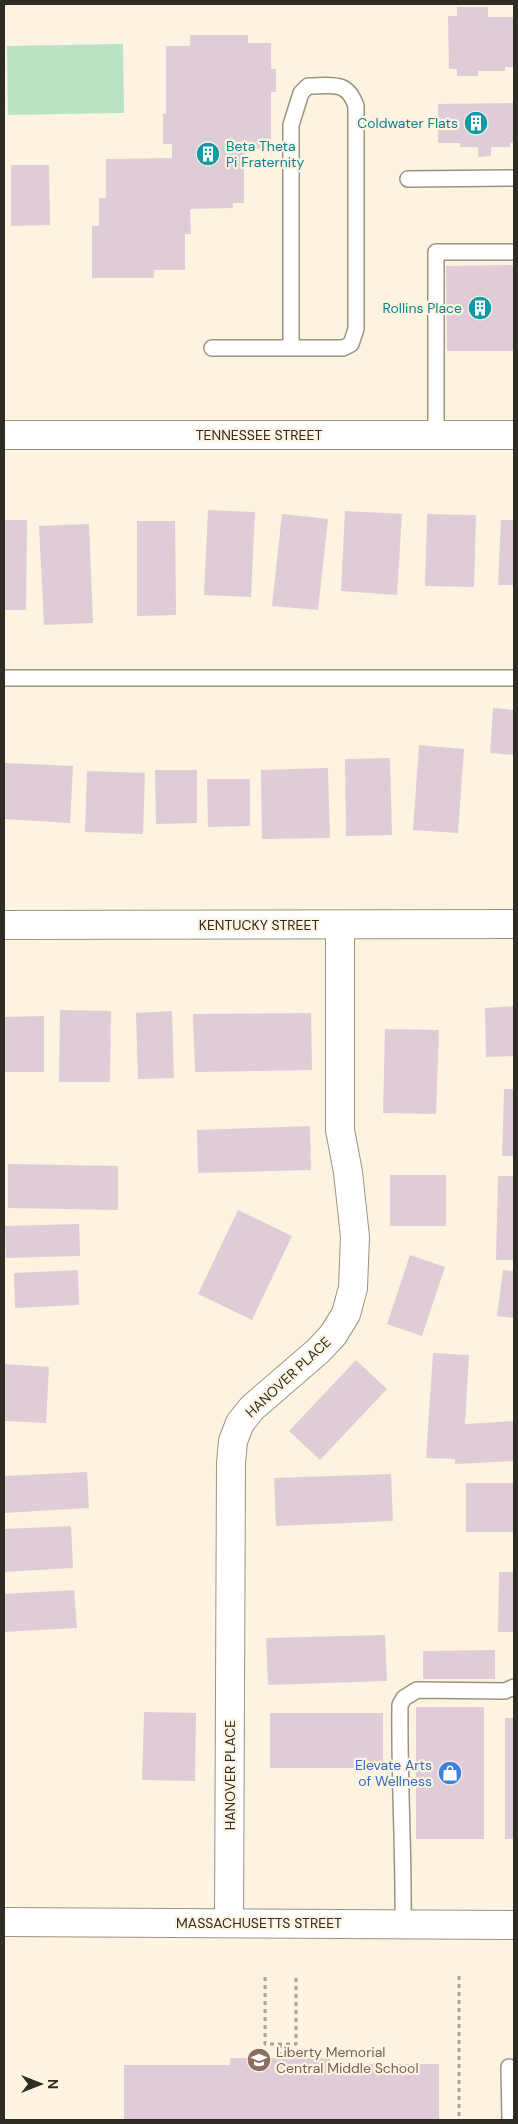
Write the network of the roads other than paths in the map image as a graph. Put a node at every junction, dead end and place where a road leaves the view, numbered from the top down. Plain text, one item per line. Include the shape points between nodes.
1 (514, 178) edge
2 (408, 179) dead end
3 (514, 252) edge
4 (212, 348) dead end
5 (291, 348) junction
6 (4, 435) edge
7 (436, 435) junction
8 (514, 435) edge
9 (4, 678) edge
10 (514, 678) edge
11 (514, 924) edge
12 (4, 925) edge
13 (340, 925) junction
14 (514, 1688) edge
15 (4, 1922) edge
16 (229, 1923) junction
17 (403, 1924) junction
18 (514, 1925) edge
19 (510, 2067) dead end
20 (510, 2120) edge

1 - 2 lane
3 - 7 lane via 436,252
4 - 5 lane
5 - 5 lane via 343,348 352,344 356,330 356,106 352,94 343,86 308,86 301,93 291,125
6 - 7 main road, TENNESSEE STREET
7 - 8 main road, TENNESSEE STREET
9 - 10 lane
11 - 13 main road, KENTUCKY STREET
12 - 13 main road, KENTUCKY STREET
13 - 16 main road, HANOVER PLACE via 340,1130 355,1237 353,1288 346,1314 332,1336 252,1408 240,1423 234,1441 231,1463
14 - 17 lane via 505,1691 417,1690 404,1698 400,1705
15 - 16 main road, MASSACHUSETTS STREET
16 - 17 main road, MASSACHUSETTS STREET
17 - 18 main road, MASSACHUSETTS STREET
19 - 20 lane

